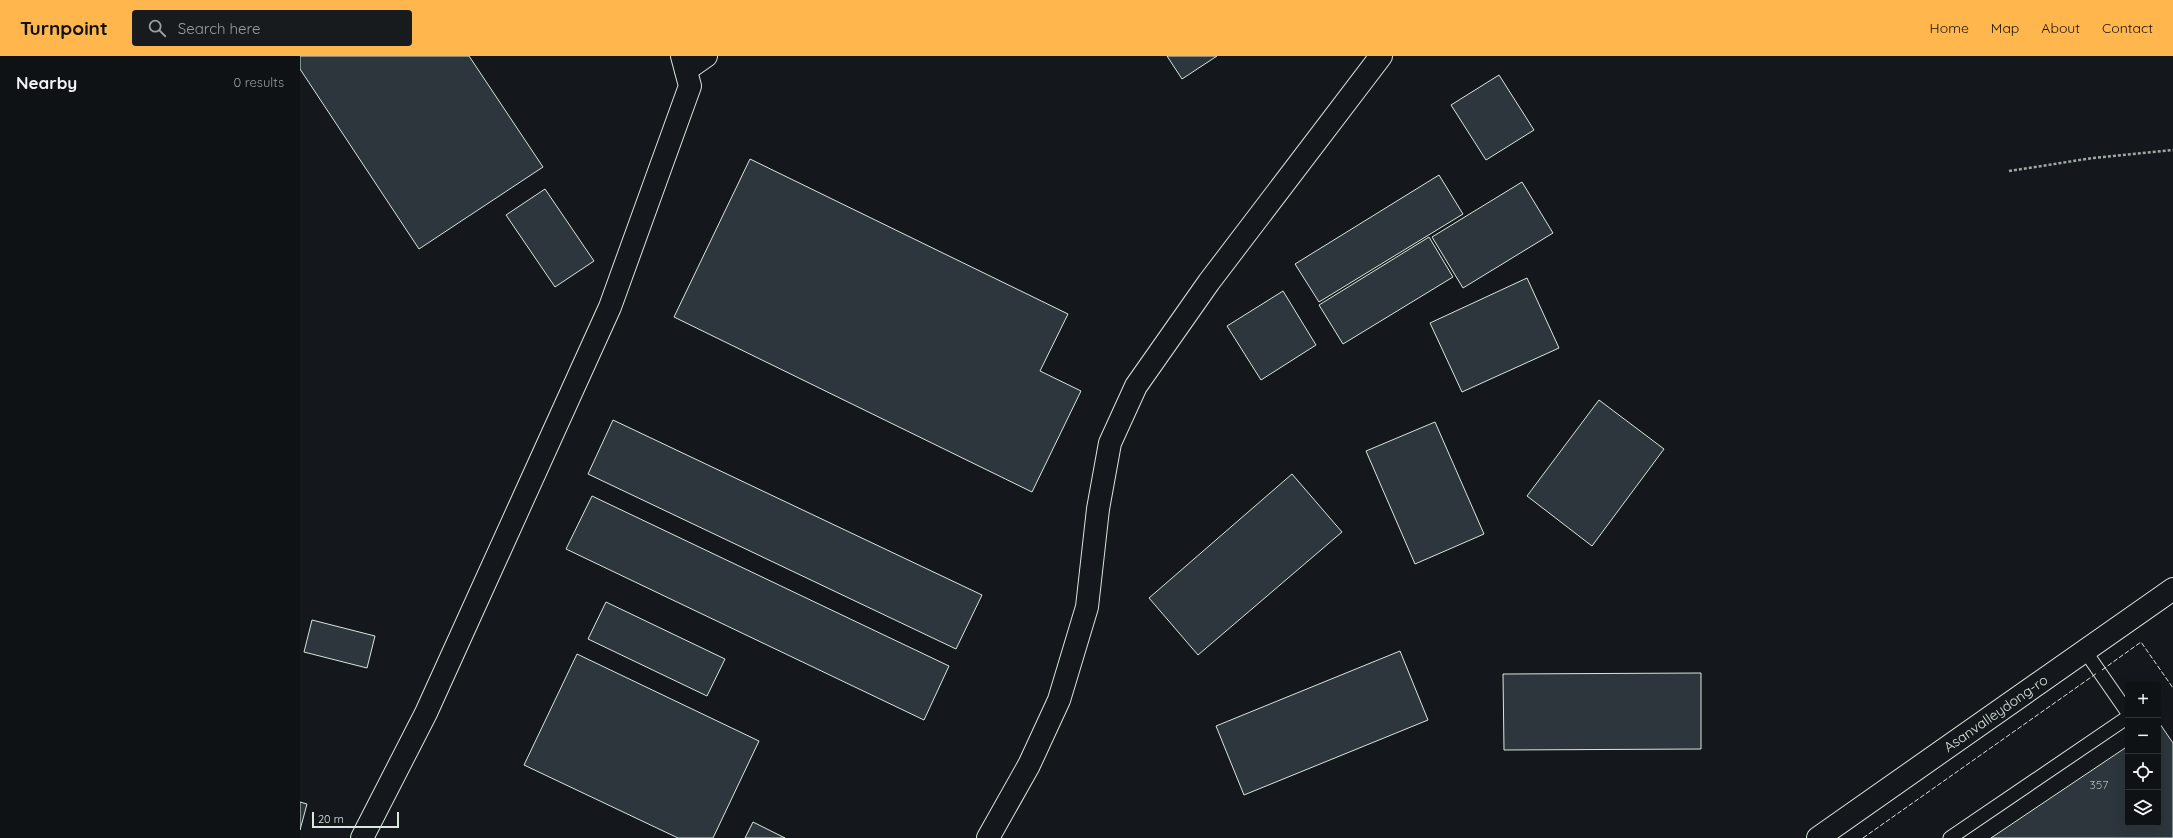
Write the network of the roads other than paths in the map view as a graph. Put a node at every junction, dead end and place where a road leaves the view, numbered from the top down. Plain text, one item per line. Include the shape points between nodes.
1 (706, 56) edge
2 (1381, 56) edge
3 (684, 63) edge
4 (2173, 589) edge
5 (2085, 651) junction
6 (2125, 709) edge
7 (2127, 718) edge
8 (362, 838) edge
9 (988, 838) edge
10 (1818, 838) edge
11 (1950, 838) edge

1 - 3 street
2 - 9 street via 1209,282 1136,386 1110,443 1098,509 1087,607 1059,700 1029,765
3 - 8 street via 690,86 610,308 429,707
4 - 5 street, Asanvalleydong-ro
5 - 6 lane
5 - 10 street, Asanvalleydong-ro
7 - 11 lane

